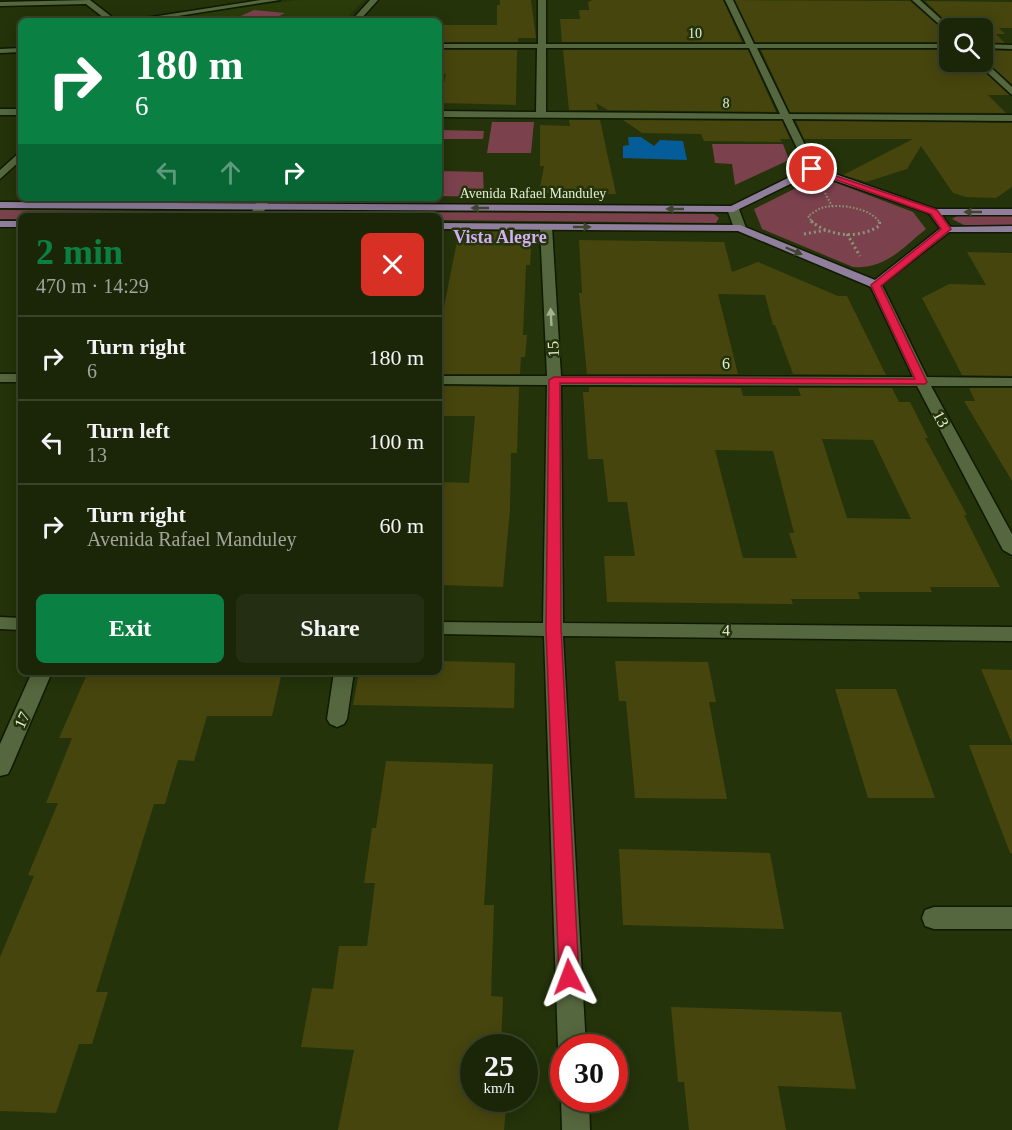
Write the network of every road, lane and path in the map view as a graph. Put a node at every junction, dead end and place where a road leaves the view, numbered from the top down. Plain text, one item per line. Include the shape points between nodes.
1 (276, 0) edge
2 (374, 0) edge
3 (542, 0) edge
4 (729, 0) edge
5 (916, 0) edge
6 (86, 1) edge
7 (0, 4) edge
8 (109, 18) edge
9 (151, 18) edge
10 (358, 18) edge
11 (939, 22) edge
12 (442, 46) edge
13 (541, 46) junction
14 (939, 46) edge
15 (993, 46) edge
16 (752, 47) junction
17 (1012, 47) edge
18 (18, 50) edge
19 (0, 51) edge
20 (991, 72) edge
21 (1012, 92) edge
22 (0, 112) edge
23 (18, 112) edge
24 (442, 114) edge
25 (541, 114) junction
26 (788, 117) junction
27 (1012, 118) edge
28 (18, 157) edge
29 (812, 169) junction
30 (0, 176) edge
31 (0, 205) edge
32 (260, 207) edge
33 (733, 209) junction
34 (934, 212) junction
35 (1012, 212) edge
36 (0, 224) edge
37 (18, 224) edge
38 (442, 226) edge
39 (546, 227) junction
40 (740, 228) junction
41 (875, 229) joint
42 (946, 229) junction
43 (1012, 230) edge
44 (876, 285) junction
45 (0, 378) edge
46 (18, 378) edge
47 (442, 380) edge
48 (554, 380) junction
49 (922, 382) junction
50 (1012, 382) edge
51 (1012, 549) edge
52 (0, 623) edge
53 (18, 624) edge
54 (442, 628) edge
55 (554, 628) junction
56 (1012, 634) edge
57 (41, 675) edge
58 (344, 675) edge
59 (337, 719) dead end
60 (0, 768) edge
61 (934, 918) dead end
62 (1012, 918) edge
63 (571, 1034) edge
64 (575, 1112) edge
65 (576, 1130) edge

1 - 9 street
2 - 10 street
3 - 13 street
4 - 16 street
5 - 11 street
6 - 7 street
6 - 8 street
12 - 13 street, 10
13 - 16 street, 10
13 - 25 street
14 - 16 street, 10
15 - 17 street
16 - 26 street
18 - 19 street
20 - 21 street
22 - 23 street
24 - 25 street, 8
25 - 26 street, 8
26 - 27 street, 8
26 - 29 street
28 - 30 street
29 - 33 main road, Avenida Rafael Manduley
29 - 34 main road
31 - 32 main road, Avenida Rafael Manduley
33 -> 32 main road, Avenida Rafael Manduley
33 - 40 street
35 -> 34 main road
34 - 42 street
36 - 37 main road
38 - 39 main road
39 -> 40 main road
48 -> 39 street, 15
40 -> 44 main road
41 - 41 path via 858,234 837,233 819,227 808,216 823,207 855,208 877,217 880,221
42 - 43 main road
42 - 44 main road
44 - 49 street, 13
45 - 46 street
47 - 48 street, 6
48 - 49 street, 6
48 - 55 street, 15
49 - 50 street, 6
49 - 51 street, 13
52 - 53 street
54 - 55 street, 4
55 - 56 street, 4
55 - 63 street, 15
57 - 60 street, 17
58 - 59 street
61 - 62 street
64 - 65 street

